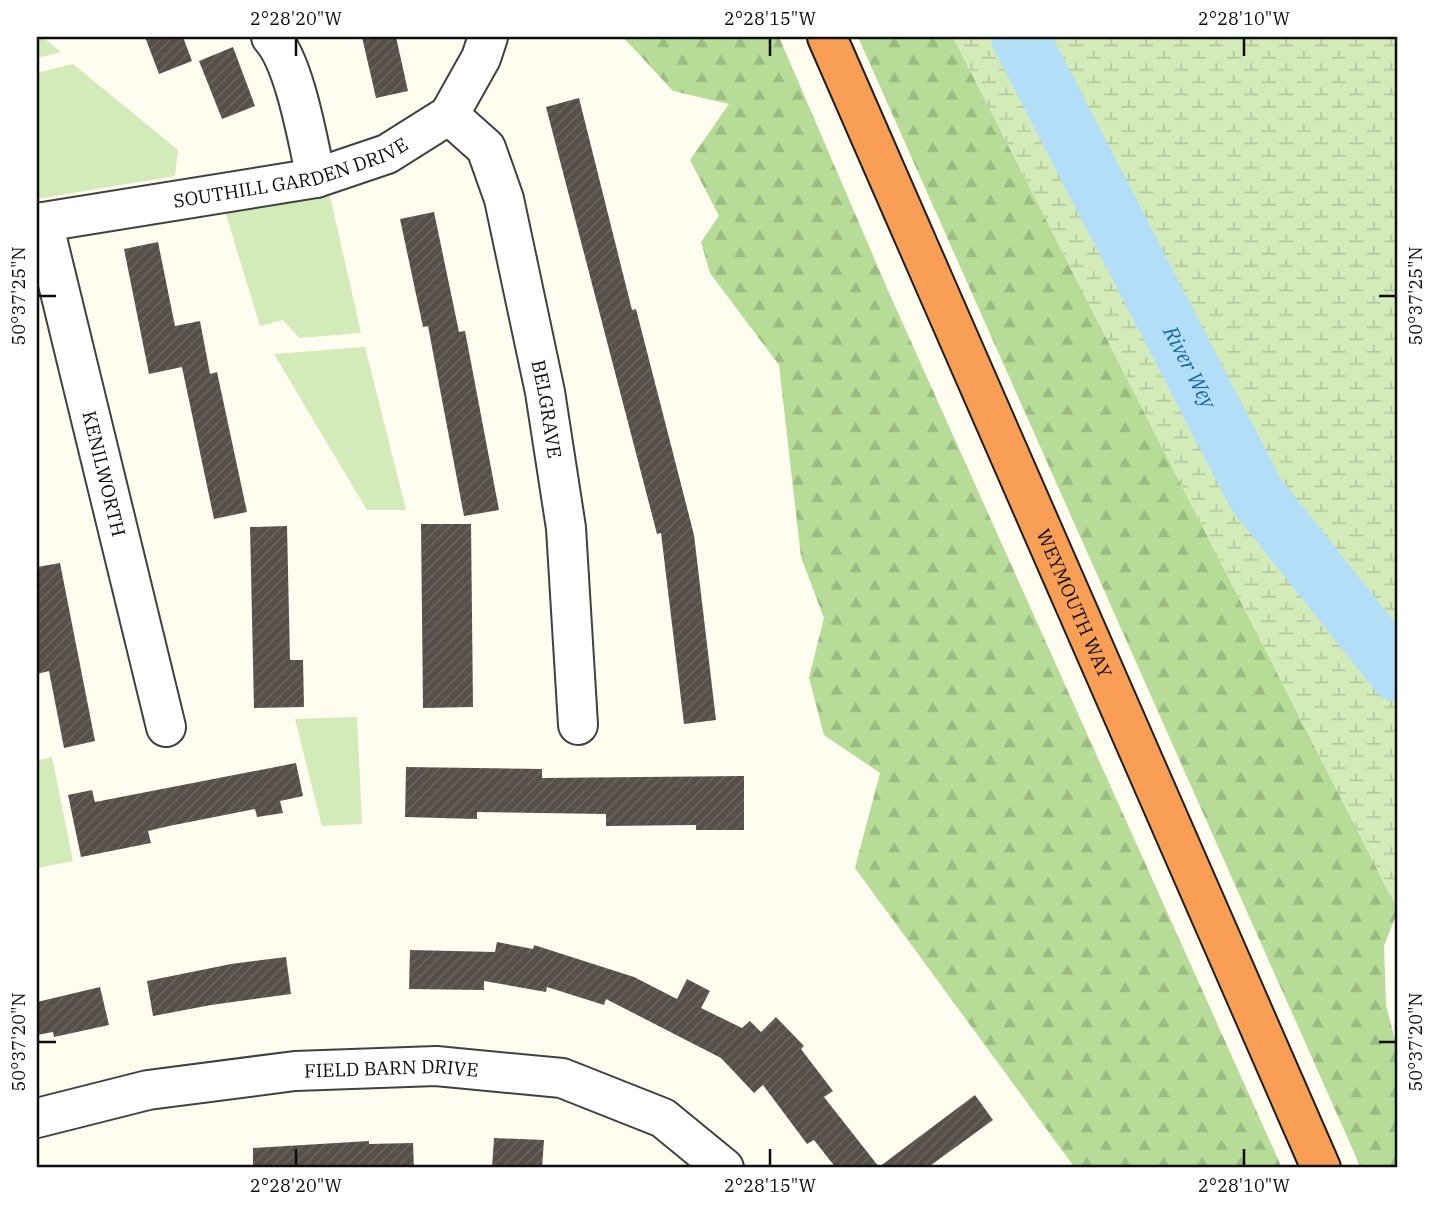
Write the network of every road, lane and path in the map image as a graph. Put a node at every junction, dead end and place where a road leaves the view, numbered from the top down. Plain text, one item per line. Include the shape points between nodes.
1 (271, 37) edge
2 (488, 37) edge
3 (827, 37) edge
4 (449, 115) junction
5 (316, 178) junction
6 (40, 223) edge
7 (578, 725) dead end
8 (166, 727) dead end
9 (37, 1118) edge
10 (720, 1167) edge
11 (1321, 1168) edge

1 - 5 street via 278,44 299,100
2 - 4 street, SOUTHILL GARDEN DRIVE
3 - 11 highway, WEYMOUTH WAY
4 - 5 street, SOUTHILL GARDEN DRIVE via 387,154
4 - 7 street, BELGRAVE via 485,148 504,199 545,392 566,528
5 - 6 street, SOUTHILL GARDEN DRIVE
6 - 8 street, KENILWORTH
9 - 10 street, FIELD BARN DRIVE via 148,1090 295,1071 436,1066 562,1078 663,1118

